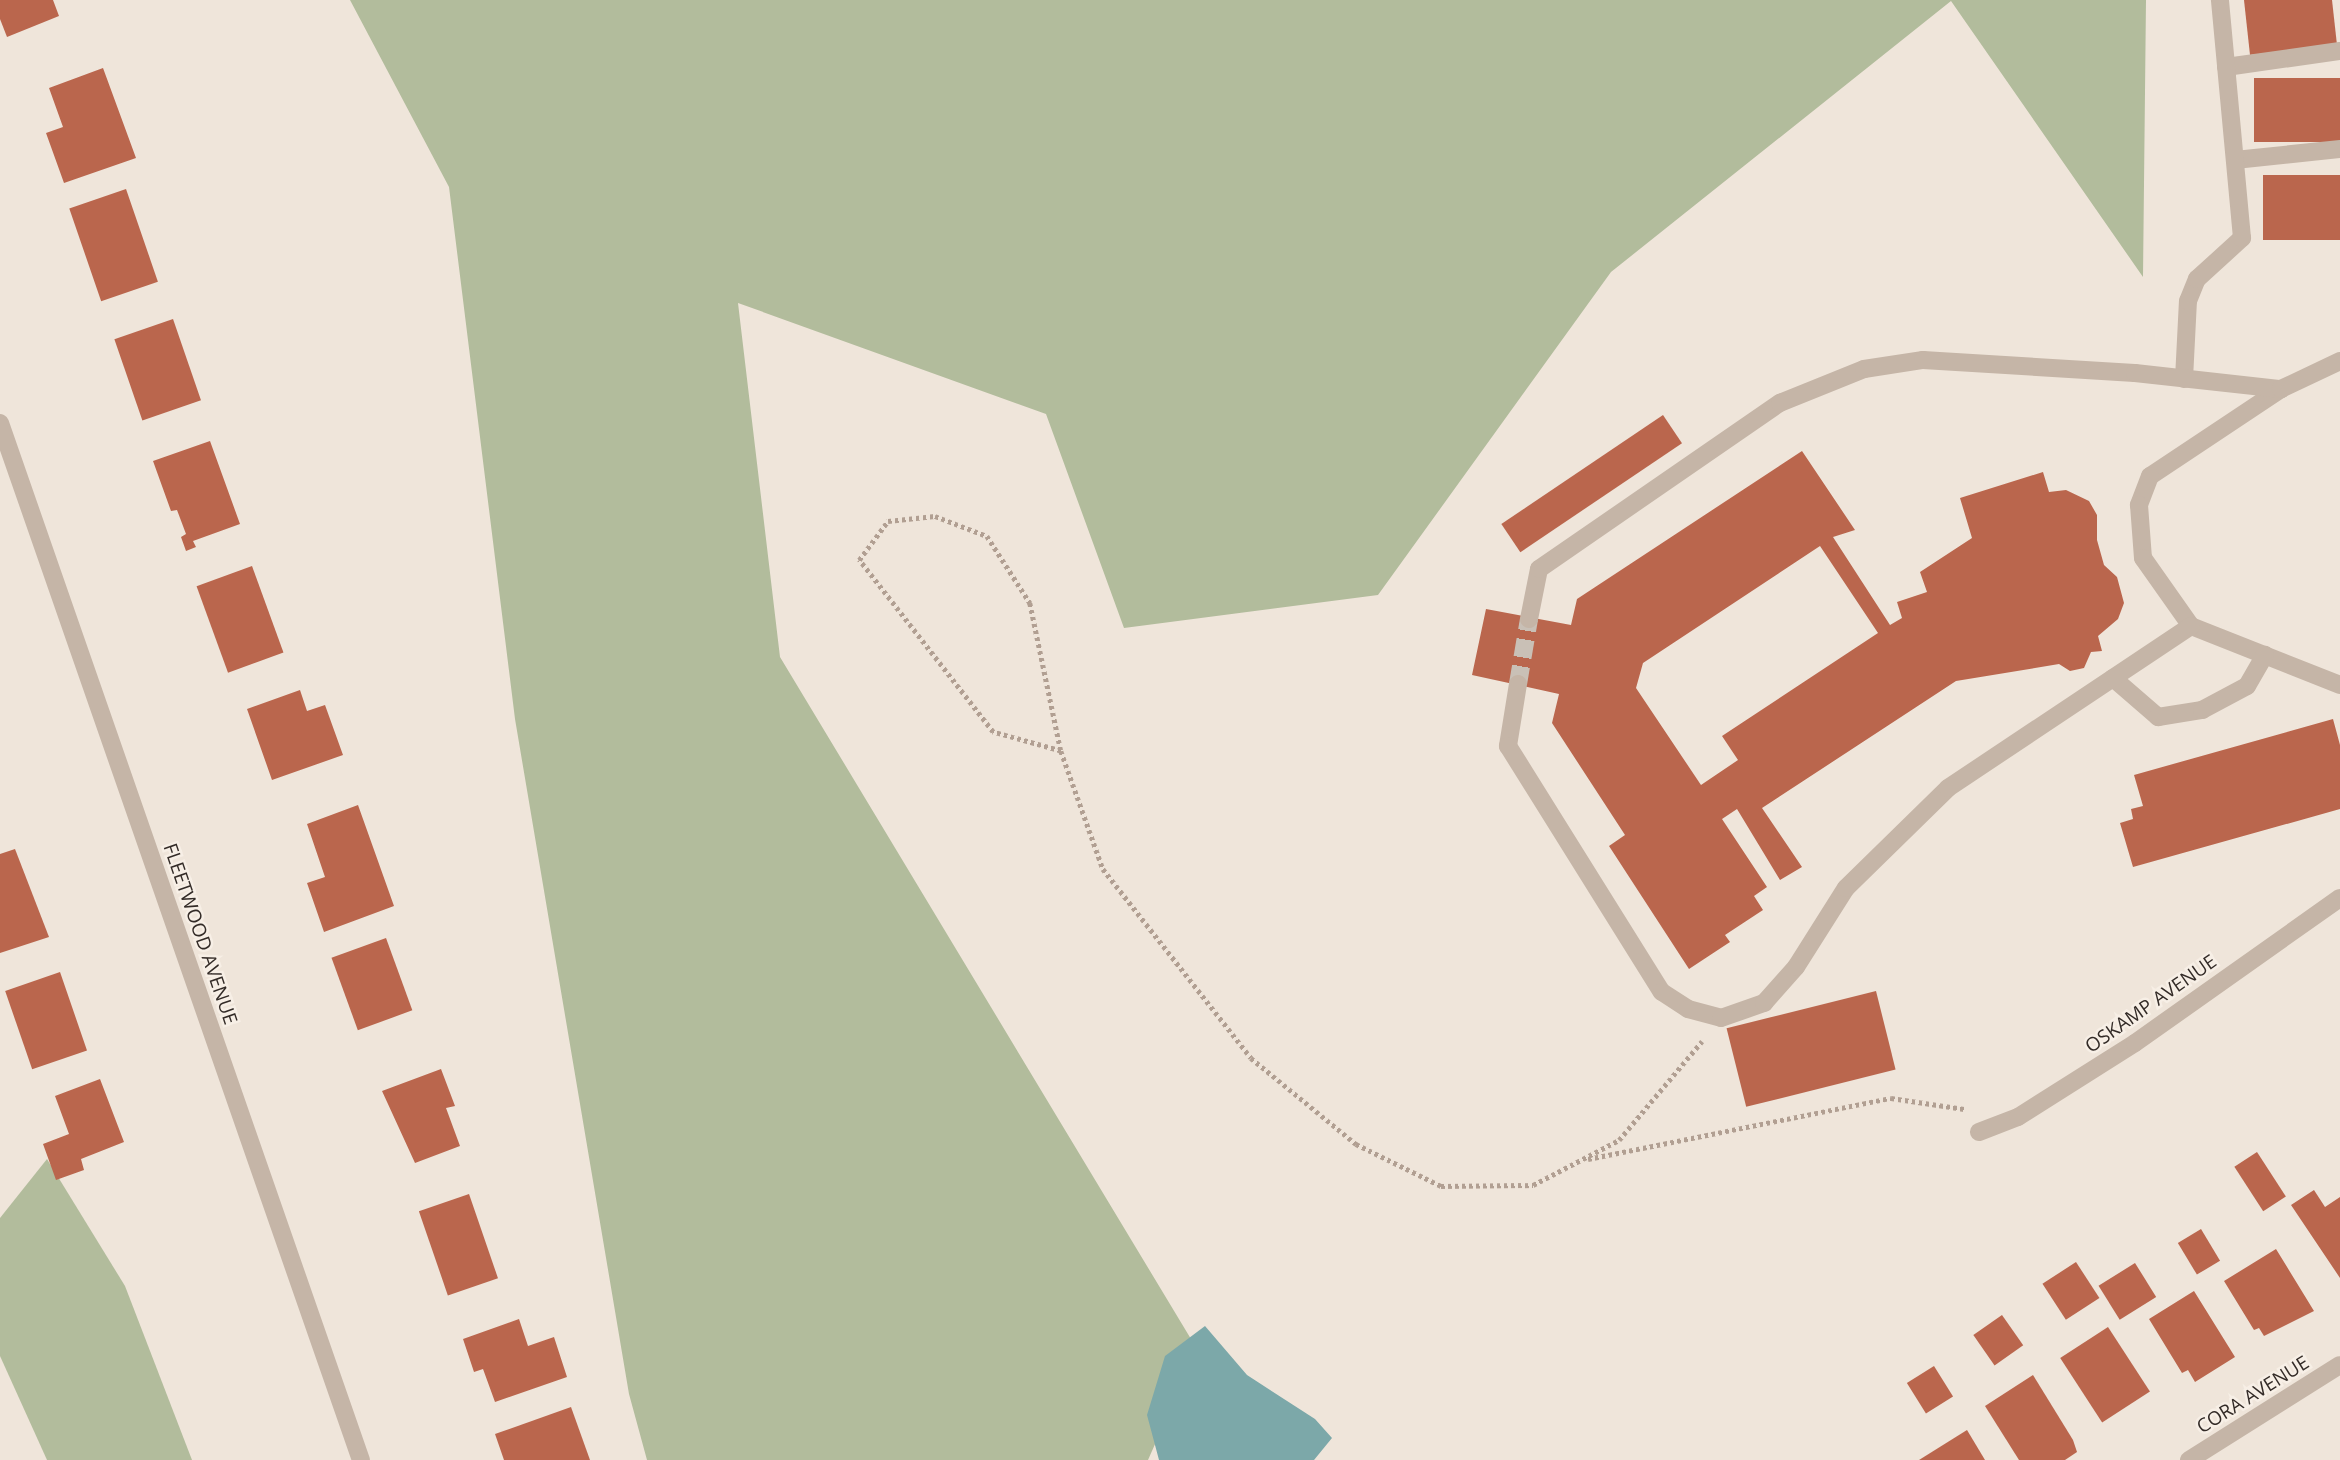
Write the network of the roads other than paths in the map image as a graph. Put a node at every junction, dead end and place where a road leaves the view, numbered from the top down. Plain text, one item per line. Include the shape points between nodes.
1 (2220, 0) edge
2 (2340, 51) edge
3 (2226, 66) junction
4 (2340, 149) edge
5 (2235, 160) junction
6 (2340, 361) edge
7 (2184, 379) junction
8 (2281, 389) junction
9 (0, 423) edge
10 (1530, 619) tunnel mouth
11 (2191, 626) junction
12 (2265, 655) junction
13 (2113, 678) junction
14 (1518, 684) tunnel mouth
15 (2340, 685) edge
16 (2340, 898) edge
17 (1979, 1132) dead end
18 (2340, 1365) edge
19 (361, 1460) edge
20 (2189, 1460) edge

1 - 3 street
2 - 3 street
3 - 5 street
4 - 5 street
5 - 7 street via 2242,238 2197,279 2188,301
6 - 8 street
7 - 8 street
7 - 10 street via 1923,360 1864,369 1780,403 1539,569
8 - 11 street via 2150,476 2138,505 2143,558
9 - 19 street, FLEETWOOD AVENUE
11 - 12 street
11 - 13 street
12 - 13 street via 2247,686 2202,710 2158,717
12 - 15 street
13 - 14 street via 1948,788 1846,888 1796,967 1764,1003 1721,1018 1688,1009 1662,992 1508,746
16 - 17 street, OSKAMP AVENUE via 2135,1043 2018,1117
18 - 20 street, CORA AVENUE

